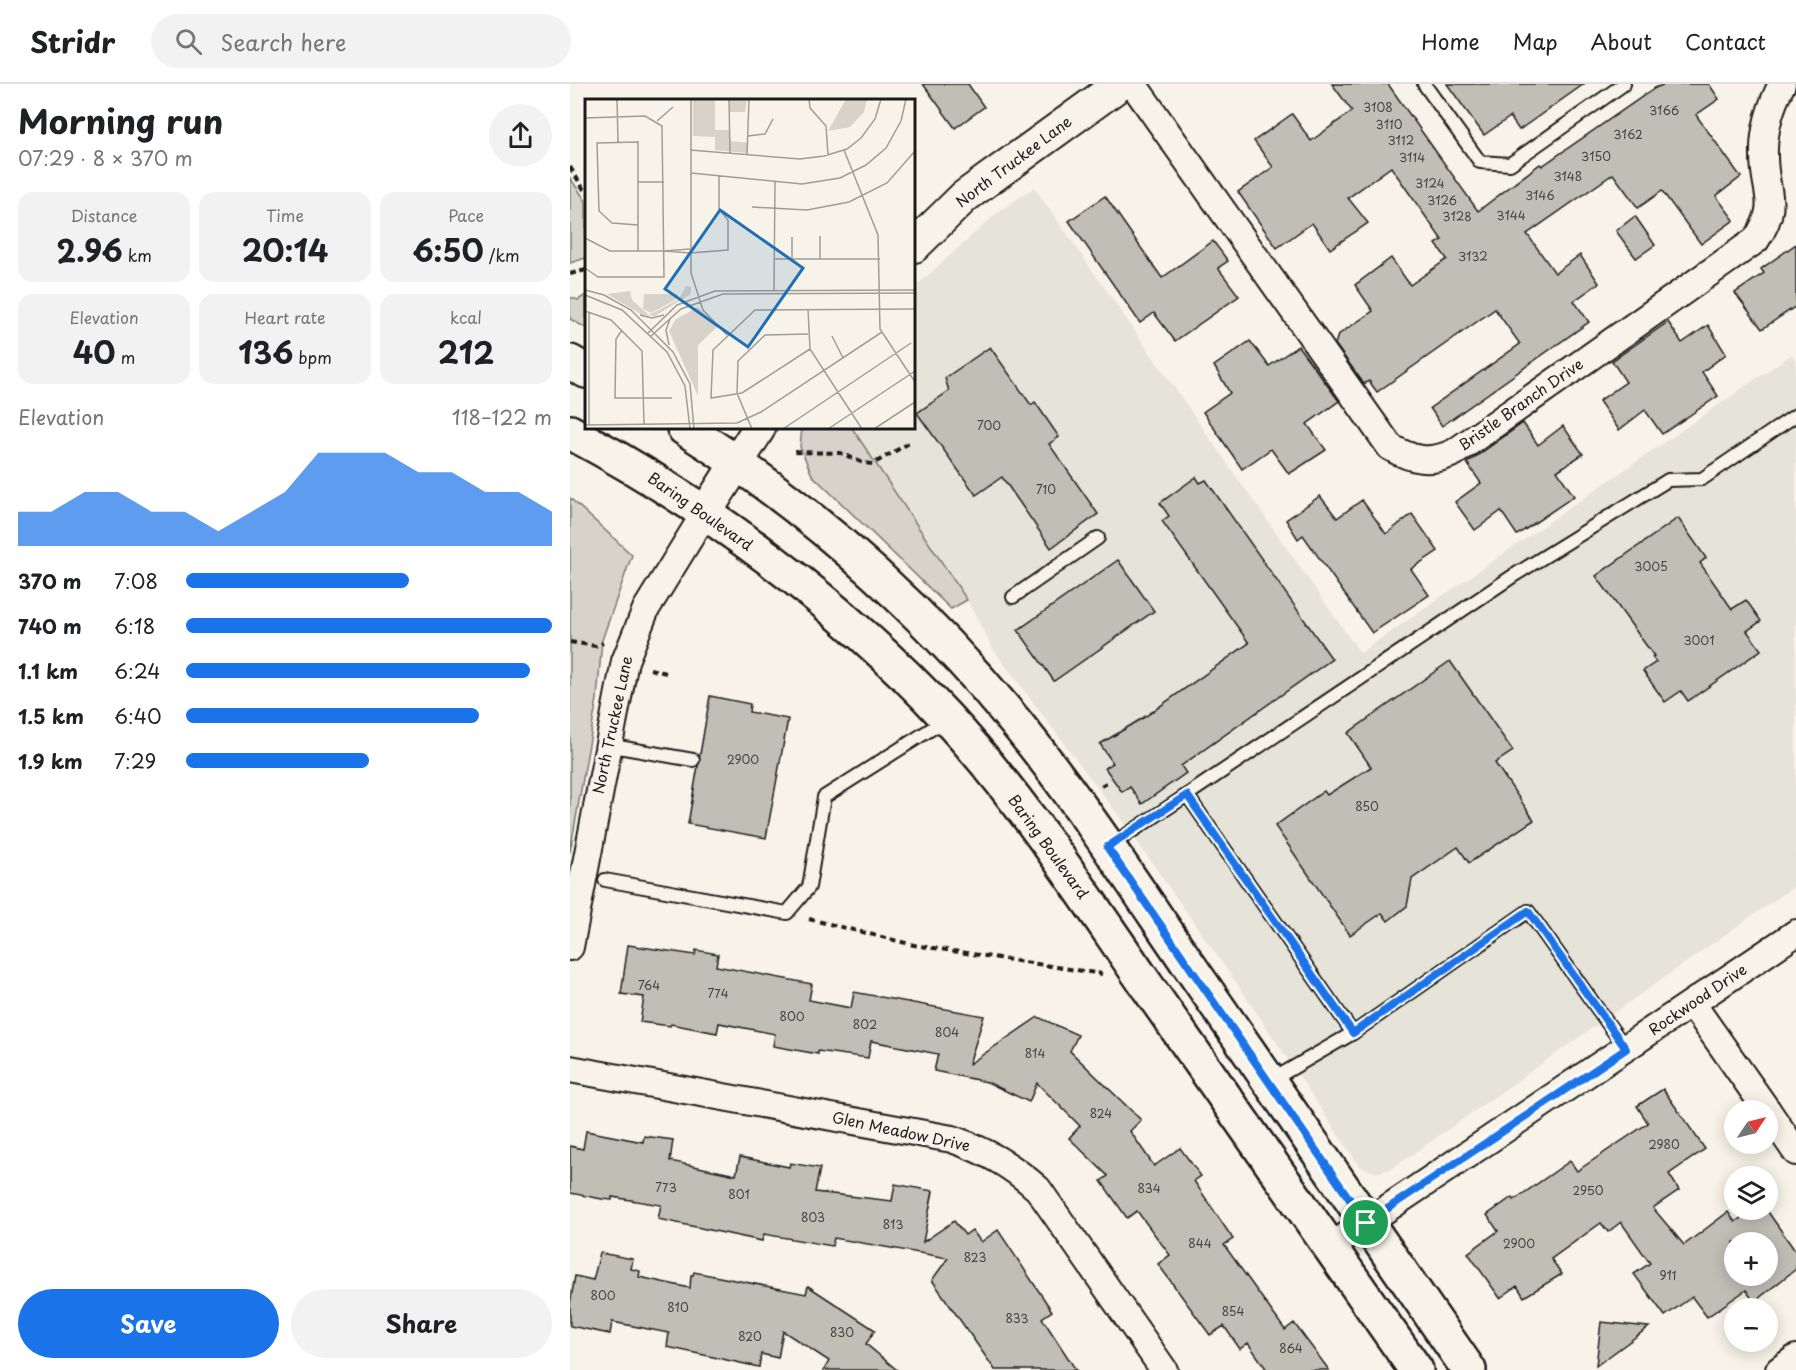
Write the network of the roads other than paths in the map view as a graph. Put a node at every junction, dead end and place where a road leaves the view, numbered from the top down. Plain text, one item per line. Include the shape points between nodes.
1 (1120, 84) edge
2 (1133, 84) edge
3 (1424, 84) edge
4 (1624, 84) edge
5 (1782, 84) edge
6 (915, 245) edge
7 (570, 362) edge
8 (585, 370) edge
9 (1796, 415) edge
10 (686, 429) edge
11 (758, 429) edge
12 (570, 432) edge
13 (738, 462) junction
14 (705, 513) junction
15 (1098, 538) dead end
16 (1013, 597) dead end
17 (948, 719) junction
18 (607, 744) junction
19 (693, 760) dead end
20 (1187, 795) junction
21 (1107, 847) junction
22 (605, 880) dead end
23 (1796, 933) edge
24 (570, 947) edge
25 (1693, 1005) junction
26 (1353, 1033) junction
27 (1626, 1049) junction
28 (570, 1069) edge
29 (1269, 1082) junction
30 (1760, 1100) edge
31 (1778, 1126) edge
32 (1796, 1152) edge
33 (1366, 1223) junction
34 (1330, 1247) junction
35 (1796, 1358) edge
36 (1164, 1370) edge
37 (1416, 1370) edge
38 (1469, 1370) edge
39 (1779, 1370) edge

1 - 6 street, North Truckee Lane via 964,197
2 - 5 street, Bristle Branch Drive via 1390,447 1425,460 1455,452 1756,240 1767,224 1772,204 1764,158 1765,129
3 - 4 lane via 1480,162 1510,164
7 - 8 main road
9 - 20 lane via 1702,479 1668,480 1513,576
10 - 13 main road
11 - 13 street, North Truckee Lane
12 - 14 main road, Baring Boulevard via 666,486
13 - 14 street, North Truckee Lane
13 - 21 main road via 844,548 942,639 1040,753
14 - 17 main road, Baring Boulevard via 837,614
14 - 18 street, North Truckee Lane via 646,609 634,636
15 - 16 lane
17 - 22 lane via 824,796 809,887 787,913
17 - 34 main road, Baring Boulevard via 1047,842
18 - 19 lane
18 - 24 street, North Truckee Lane
20 - 21 lane
20 - 26 lane
21 - 29 main road
23 - 25 street, Rockwood Drive
25 - 27 street, Rockwood Drive
25 - 30 street
26 - 27 lane via 1528,911
26 - 29 lane
27 - 33 street, Rockwood Drive
28 - 36 street, Glen Meadow Drive via 952,1139 984,1150 1013,1167 1038,1189
29 - 33 main road
31 - 32 street
33 - 34 street, Rockwood Drive
33 - 38 main road
34 - 37 main road, Baring Boulevard
35 - 39 street

